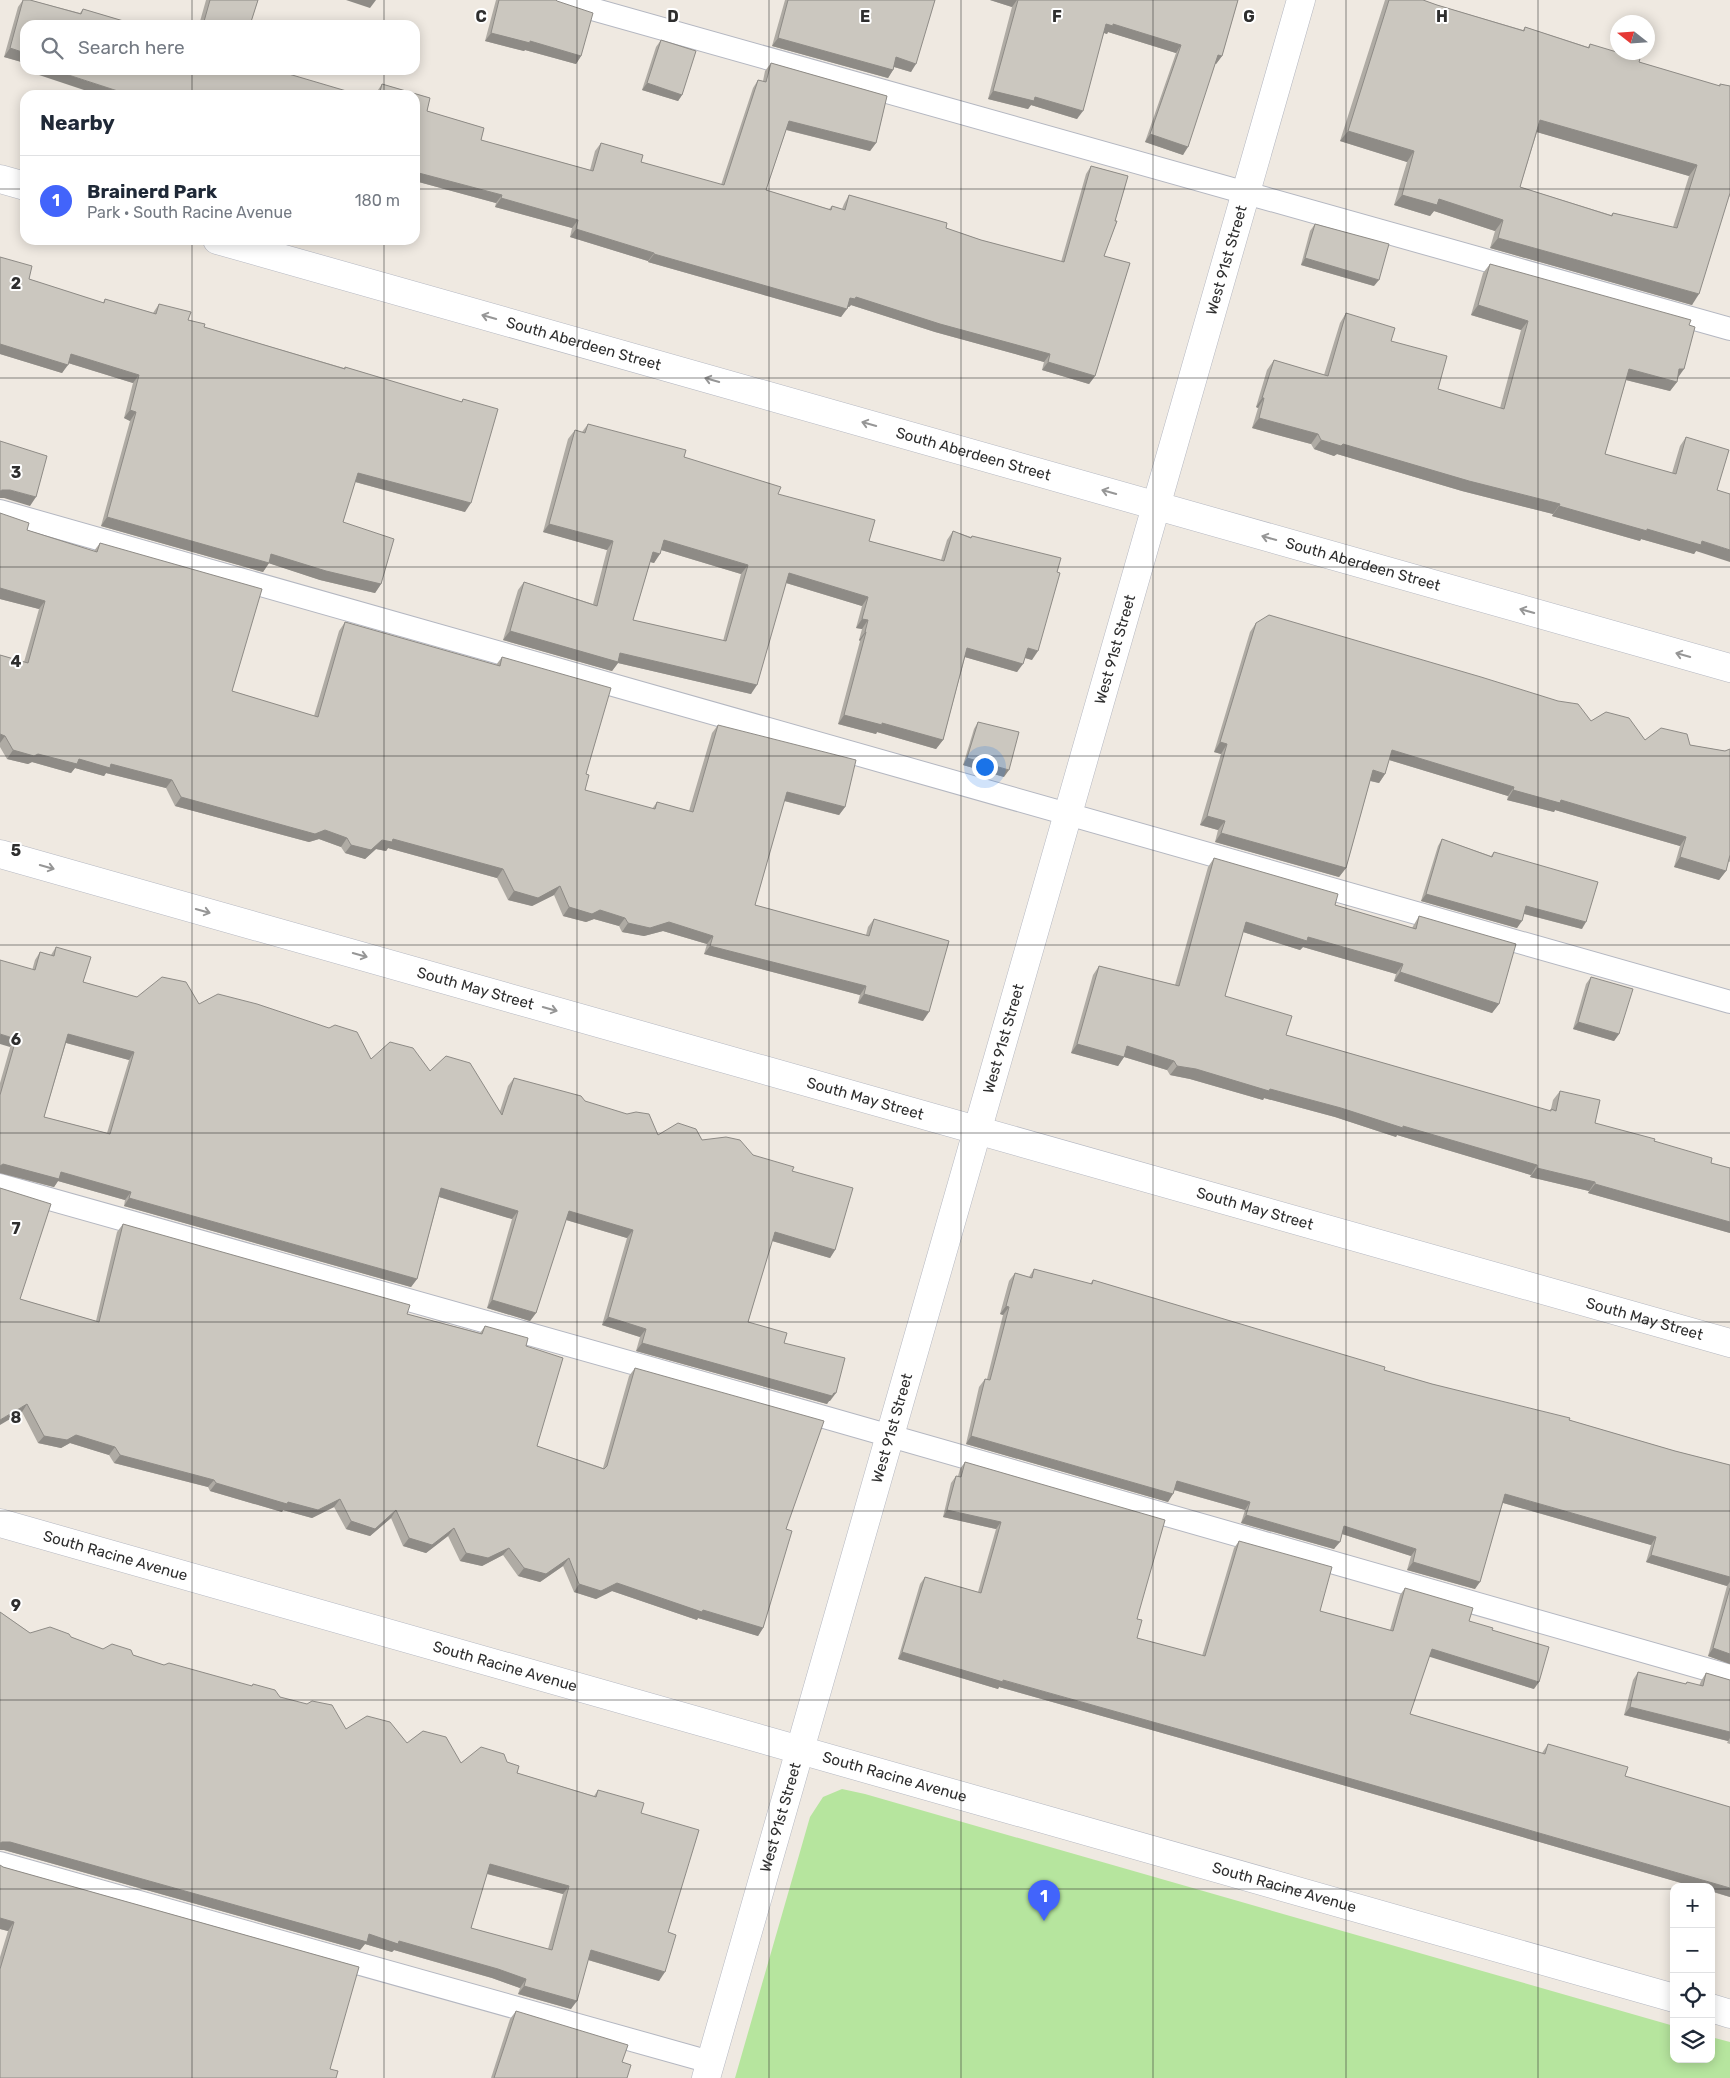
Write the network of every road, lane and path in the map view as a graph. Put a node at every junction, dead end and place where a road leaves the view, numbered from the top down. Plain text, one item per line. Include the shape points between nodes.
1 (560, 0) edge
2 (1301, 0) edge
3 (0, 178) edge
4 (20, 184) edge
5 (1246, 192) junction
6 (235, 245) edge
7 (1730, 328) edge
8 (1156, 506) junction
9 (0, 511) edge
10 (1730, 668) edge
11 (1068, 814) junction
12 (0, 854) edge
13 (1730, 1002) edge
14 (977, 1130) junction
15 (0, 1185) edge
16 (1730, 1343) edge
17 (890, 1436) junction
18 (0, 1523) edge
19 (1730, 1676) edge
20 (800, 1749) junction
21 (0, 1863) edge
22 (1670, 1997) edge
23 (1715, 2009) edge
24 (1730, 2014) edge
25 (708, 2070) edge

1 - 5 lane
2 - 5 street, West 91st Street
3 - 4 street
5 - 7 lane
5 - 8 street, West 91st Street
8 -> 6 street, South Aberdeen Street
10 -> 8 street, South Aberdeen Street
8 - 11 street, West 91st Street
9 - 11 lane
11 - 13 lane
11 - 14 street, West 91st Street
12 -> 14 street, South May Street
14 - 16 street, South May Street
14 - 17 street, West 91st Street
15 - 17 lane
17 - 19 lane
17 - 20 street, West 91st Street
18 - 20 street, South Racine Avenue
20 - 22 street, South Racine Avenue
20 - 25 street, West 91st Street
21 - 25 lane
23 - 24 street

